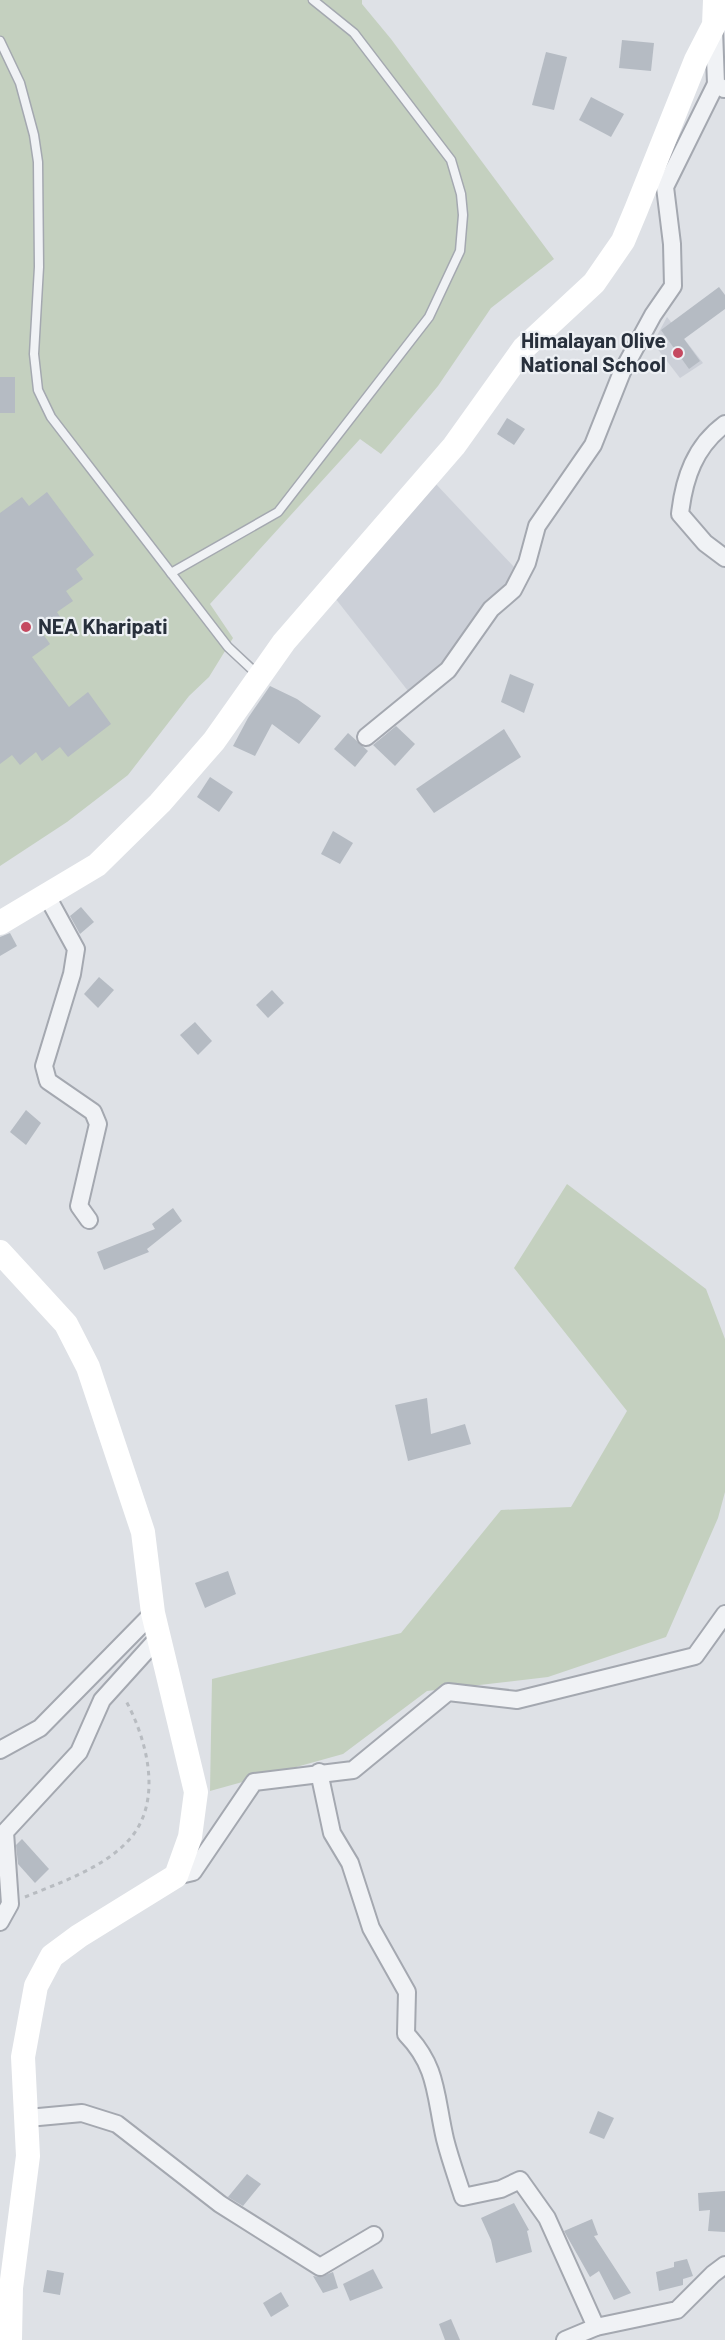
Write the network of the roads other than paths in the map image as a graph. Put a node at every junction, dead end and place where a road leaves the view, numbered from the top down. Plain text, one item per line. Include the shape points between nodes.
1 (313, 0) edge
2 (715, 0) edge
3 (714, 25) junction
4 (0, 41) edge
5 (720, 87) edge
6 (725, 424) edge
7 (725, 558) edge
8 (171, 573) junction
9 (259, 676) junction
10 (366, 737) dead end
11 (47, 896) junction
12 (0, 923) edge
13 (89, 1220) dead end
14 (0, 1252) edge
15 (153, 1613) junction
16 (725, 1614) edge
17 (158, 1638) junction
18 (0, 1750) edge
19 (319, 1772) junction
20 (176, 1876) junction
21 (0, 1922) edge
22 (28, 2118) junction
23 (374, 2235) dead end
24 (725, 2265) edge
25 (596, 2327) junction
26 (10, 2340) edge
27 (565, 2340) edge

1 - 8 lane via 354,33 451,160 461,194 460,251 429,317 278,512
2 - 3 main road
3 - 5 street
3 - 9 main road via 623,241 610,261 594,283 524,348 454,446
4 - 8 lane via 28,106 38,162 39,267 34,354 38,390 51,417
5 - 10 street via 665,187 673,286 622,372 593,445 537,526 527,563 513,590 491,609 448,670
6 - 7 street via 696,454 683,488 681,514 705,543
8 - 9 lane via 228,646
9 - 11 main road via 214,741 136,828 98,865
11 - 12 main road
11 - 13 street via 76,950 44,1066 48,1081 93,1112 99,1124 79,1206
14 - 15 main road via 66,1324 88,1367 143,1532
15 - 17 main road
15 - 18 street via 40,1728
16 - 19 street via 695,1656 517,1700 448,1692 353,1770
17 - 20 main road via 196,1792 190,1837
17 - 21 street via 102,1700 79,1752 5,1832 10,1904
19 - 20 street via 254,1782 193,1872
19 - 25 street via 332,1833 350,1863 371,1928 407,1992 406,2034 422,2050 431,2070 446,2142 463,2197 501,2189 520,2180 547,2218
20 - 22 main road via 79,1935 52,1956 36,1986 23,2057
22 - 23 street via 82,2113 117,2124 220,2204 320,2267
22 - 26 main road via 28,2157 11,2288
24 - 25 street via 677,2310
25 - 27 street

